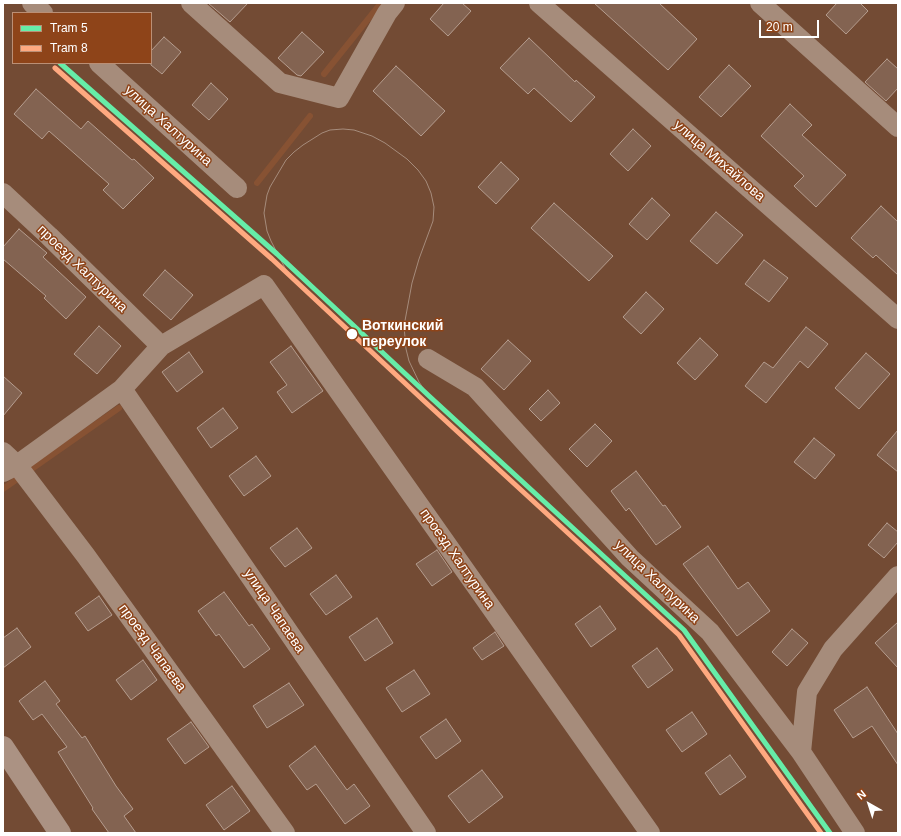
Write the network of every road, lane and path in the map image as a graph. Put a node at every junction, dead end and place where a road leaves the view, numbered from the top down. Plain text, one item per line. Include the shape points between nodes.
1 (32, 3) edge
2 (191, 3) edge
3 (395, 3) edge
4 (539, 3) edge
5 (760, 3) edge
6 (42, 12) edge
7 (100, 64) edge
8 (898, 127) edge
9 (237, 188) dead end
10 (3, 193) edge
11 (898, 319) edge
12 (161, 346) junction
13 (428, 359) dead end
14 (122, 389) junction
15 (8, 463) edge
16 (898, 576) edge
17 (891, 597) edge
18 (3, 747) edge
19 (801, 752) junction
20 (60, 833) edge
21 (285, 833) edge
22 (426, 833) edge
23 (650, 833) edge
24 (855, 833) edge

1 - 6 street
2 - 3 street via 280,83 338,98
4 - 11 street, улица Михайлова
5 - 8 street
7 - 9 street, улица Халтурина
10 - 12 street, проезд Халтурина
12 - 14 street
12 - 23 street, проезд Халтурина via 264,285
13 - 19 street, улица Халтурина via 475,387 630,558 710,632
14 - 15 street
14 - 22 street, улица Чапаева
15 - 21 street, проезд Чапаева via 90,563
16 - 17 street
17 - 19 street via 833,649 807,692
18 - 20 street
19 - 24 street, улица Халтурина

